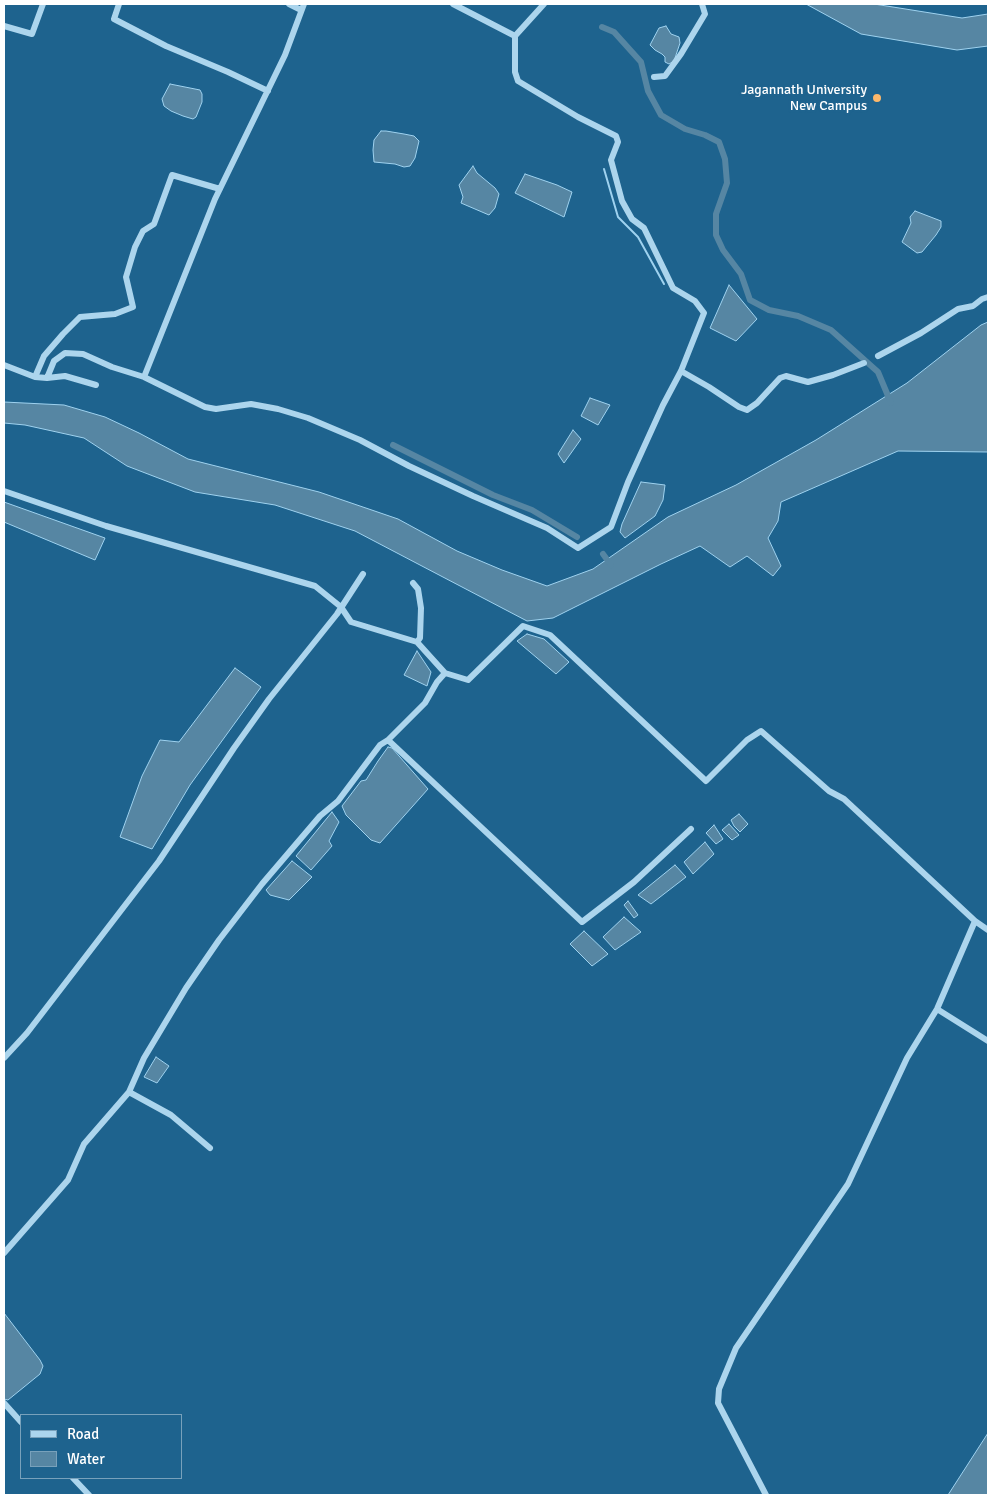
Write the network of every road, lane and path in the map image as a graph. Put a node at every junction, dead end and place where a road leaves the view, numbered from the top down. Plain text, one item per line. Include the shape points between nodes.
1 (43, 4) edge
2 (119, 4) edge
3 (289, 4) edge
4 (453, 4) edge
5 (544, 4) edge
6 (702, 4) edge
7 (303, 7) edge
8 (4, 26) edge
9 (515, 36) junction
10 (654, 77) dead end
11 (268, 91) junction
12 (220, 189) junction
13 (988, 296) edge
14 (878, 356) dead end
15 (864, 363) dead end
16 (4, 365) edge
17 (681, 371) junction
18 (35, 377) junction
19 (144, 377) junction
20 (47, 378) junction
21 (96, 384) dead end
22 (4, 491) edge
23 (363, 574) dead end
24 (413, 583) dead end
25 (341, 608) junction
26 (418, 642) junction
27 (445, 673) junction
28 (388, 740) junction
29 (691, 829) dead end
30 (975, 921) junction
31 (988, 930) edge
32 (937, 1009) junction
33 (988, 1041) edge
34 (4, 1058) edge
35 (129, 1092) junction
36 (210, 1148) dead end
37 (4, 1253) edge
38 (4, 1403) edge
39 (20, 1421) edge
40 (74, 1479) edge
41 (89, 1495) edge
42 (764, 1495) edge

1 - 8 street via 32,34
2 - 11 street via 114,19
3 - 7 street
4 - 9 street
5 - 9 street
6 - 10 street via 705,14 681,54 665,76
7 - 11 street
9 - 17 street via 518,81 616,136 618,142 611,160 622,201 632,219 644,228 673,288 695,301 704,313
11 - 12 street
12 - 18 street via 172,175 154,224 143,231 135,247 126,277 132,307 115,314 80,317 44,356
12 - 19 street
13 - 14 street via 973,306 958,309
15 - 17 street via 808,382 786,376 780,378 746,410
16 - 18 street
17 - 19 street via 628,482 611,527 578,548 547,528 308,418 251,404 216,409 205,407
18 - 20 street
19 - 20 street via 83,354 65,353 54,361
20 - 21 street via 65,376
22 - 25 street via 106,526 315,586
23 - 25 street
24 - 26 street via 418,589 421,608
25 - 26 street via 351,622
25 - 34 street via 269,699 159,861 27,1033
26 - 27 street
27 - 28 street via 425,703
27 - 30 street via 468,680 523,626 550,635 706,781 747,740 761,731 829,790 844,799
28 - 29 street via 582,922 634,882
28 - 35 street via 380,745 338,801 320,816 262,884 219,940 149,1050
30 - 31 street
30 - 32 street
32 - 33 street
32 - 42 street via 907,1058 848,1184 736,1348 719,1389 718,1403
35 - 36 street via 171,1115
35 - 37 street via 84,1144 68,1180
38 - 39 street
40 - 41 street

